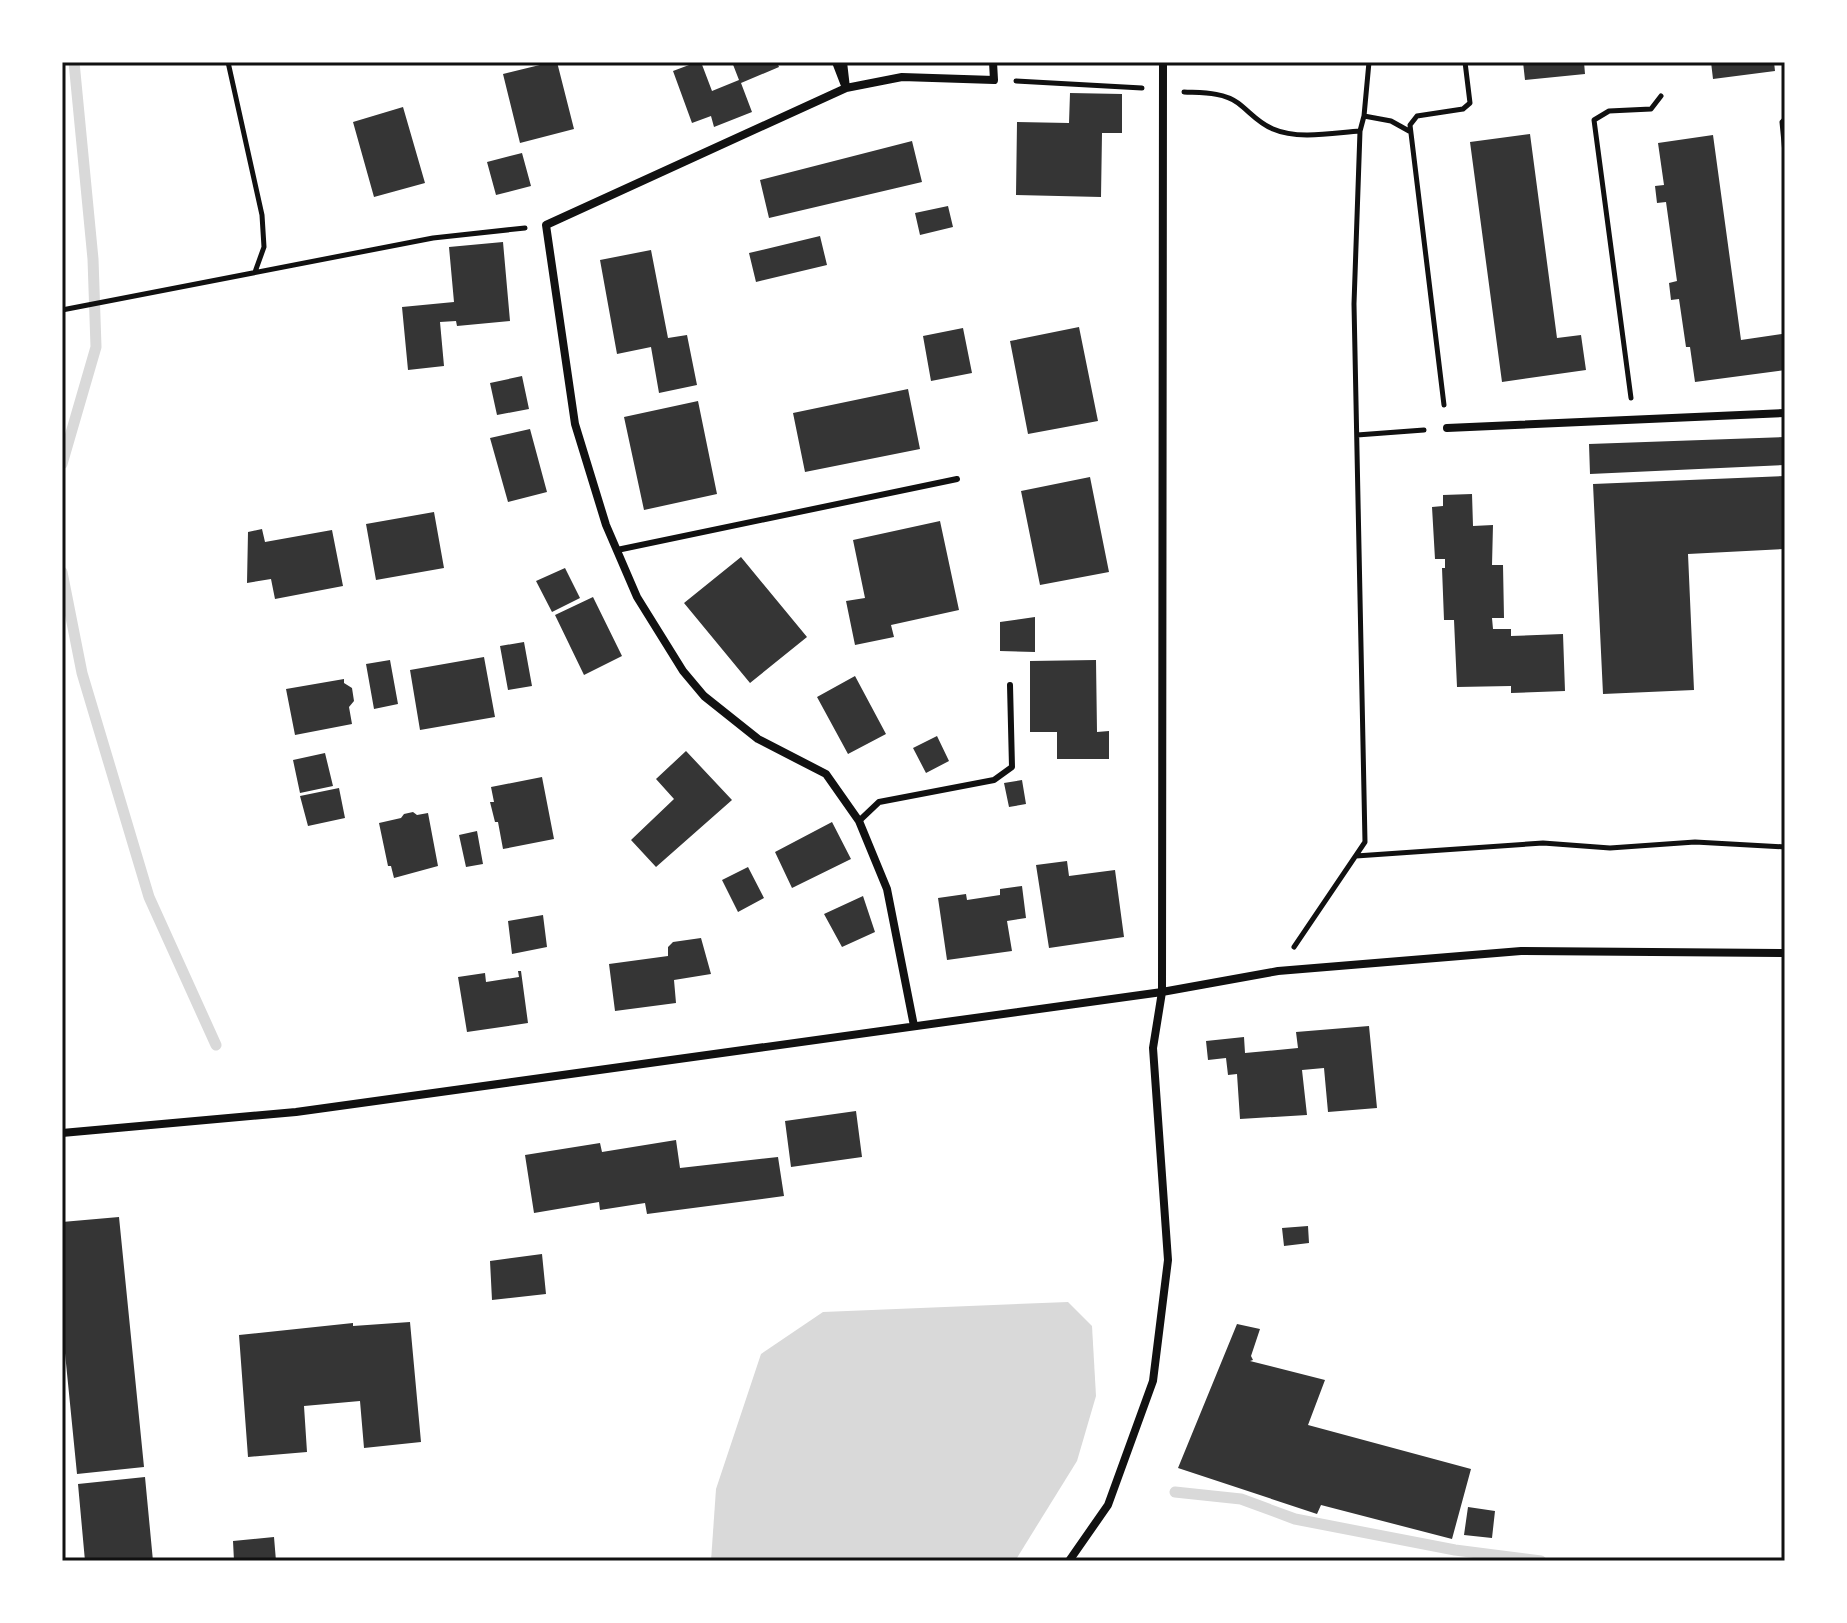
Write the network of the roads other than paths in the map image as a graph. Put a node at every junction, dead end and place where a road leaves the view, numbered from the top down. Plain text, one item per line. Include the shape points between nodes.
1 (836, 62) edge
2 (843, 62) edge
3 (993, 62) edge
4 (1163, 62) edge
5 (846, 88) junction
6 (1785, 413) edge
7 (1447, 428) road end
8 (957, 479) dead end
9 (617, 550) junction
10 (1010, 685) dead end
11 (859, 821) junction
12 (1785, 953) edge
13 (1162, 992) junction
14 (914, 1026) junction
15 (62, 1133) edge
16 (1069, 1561) edge

1 - 5 street
2 - 5 street
3 - 5 street via 994,80 902,77
4 - 13 street
5 - 9 street via 546,225 575,424
6 - 7 street
8 - 9 lane
9 - 11 street via 637,597 704,696 758,739 826,774
10 - 11 lane via 1012,767 994,780 879,802
11 - 14 street via 887,889
12 - 13 street via 1521,951 1278,971
13 - 14 street
13 - 16 street via 1153,1048 1168,1260 1153,1381 1108,1505
14 - 15 street via 296,1112

